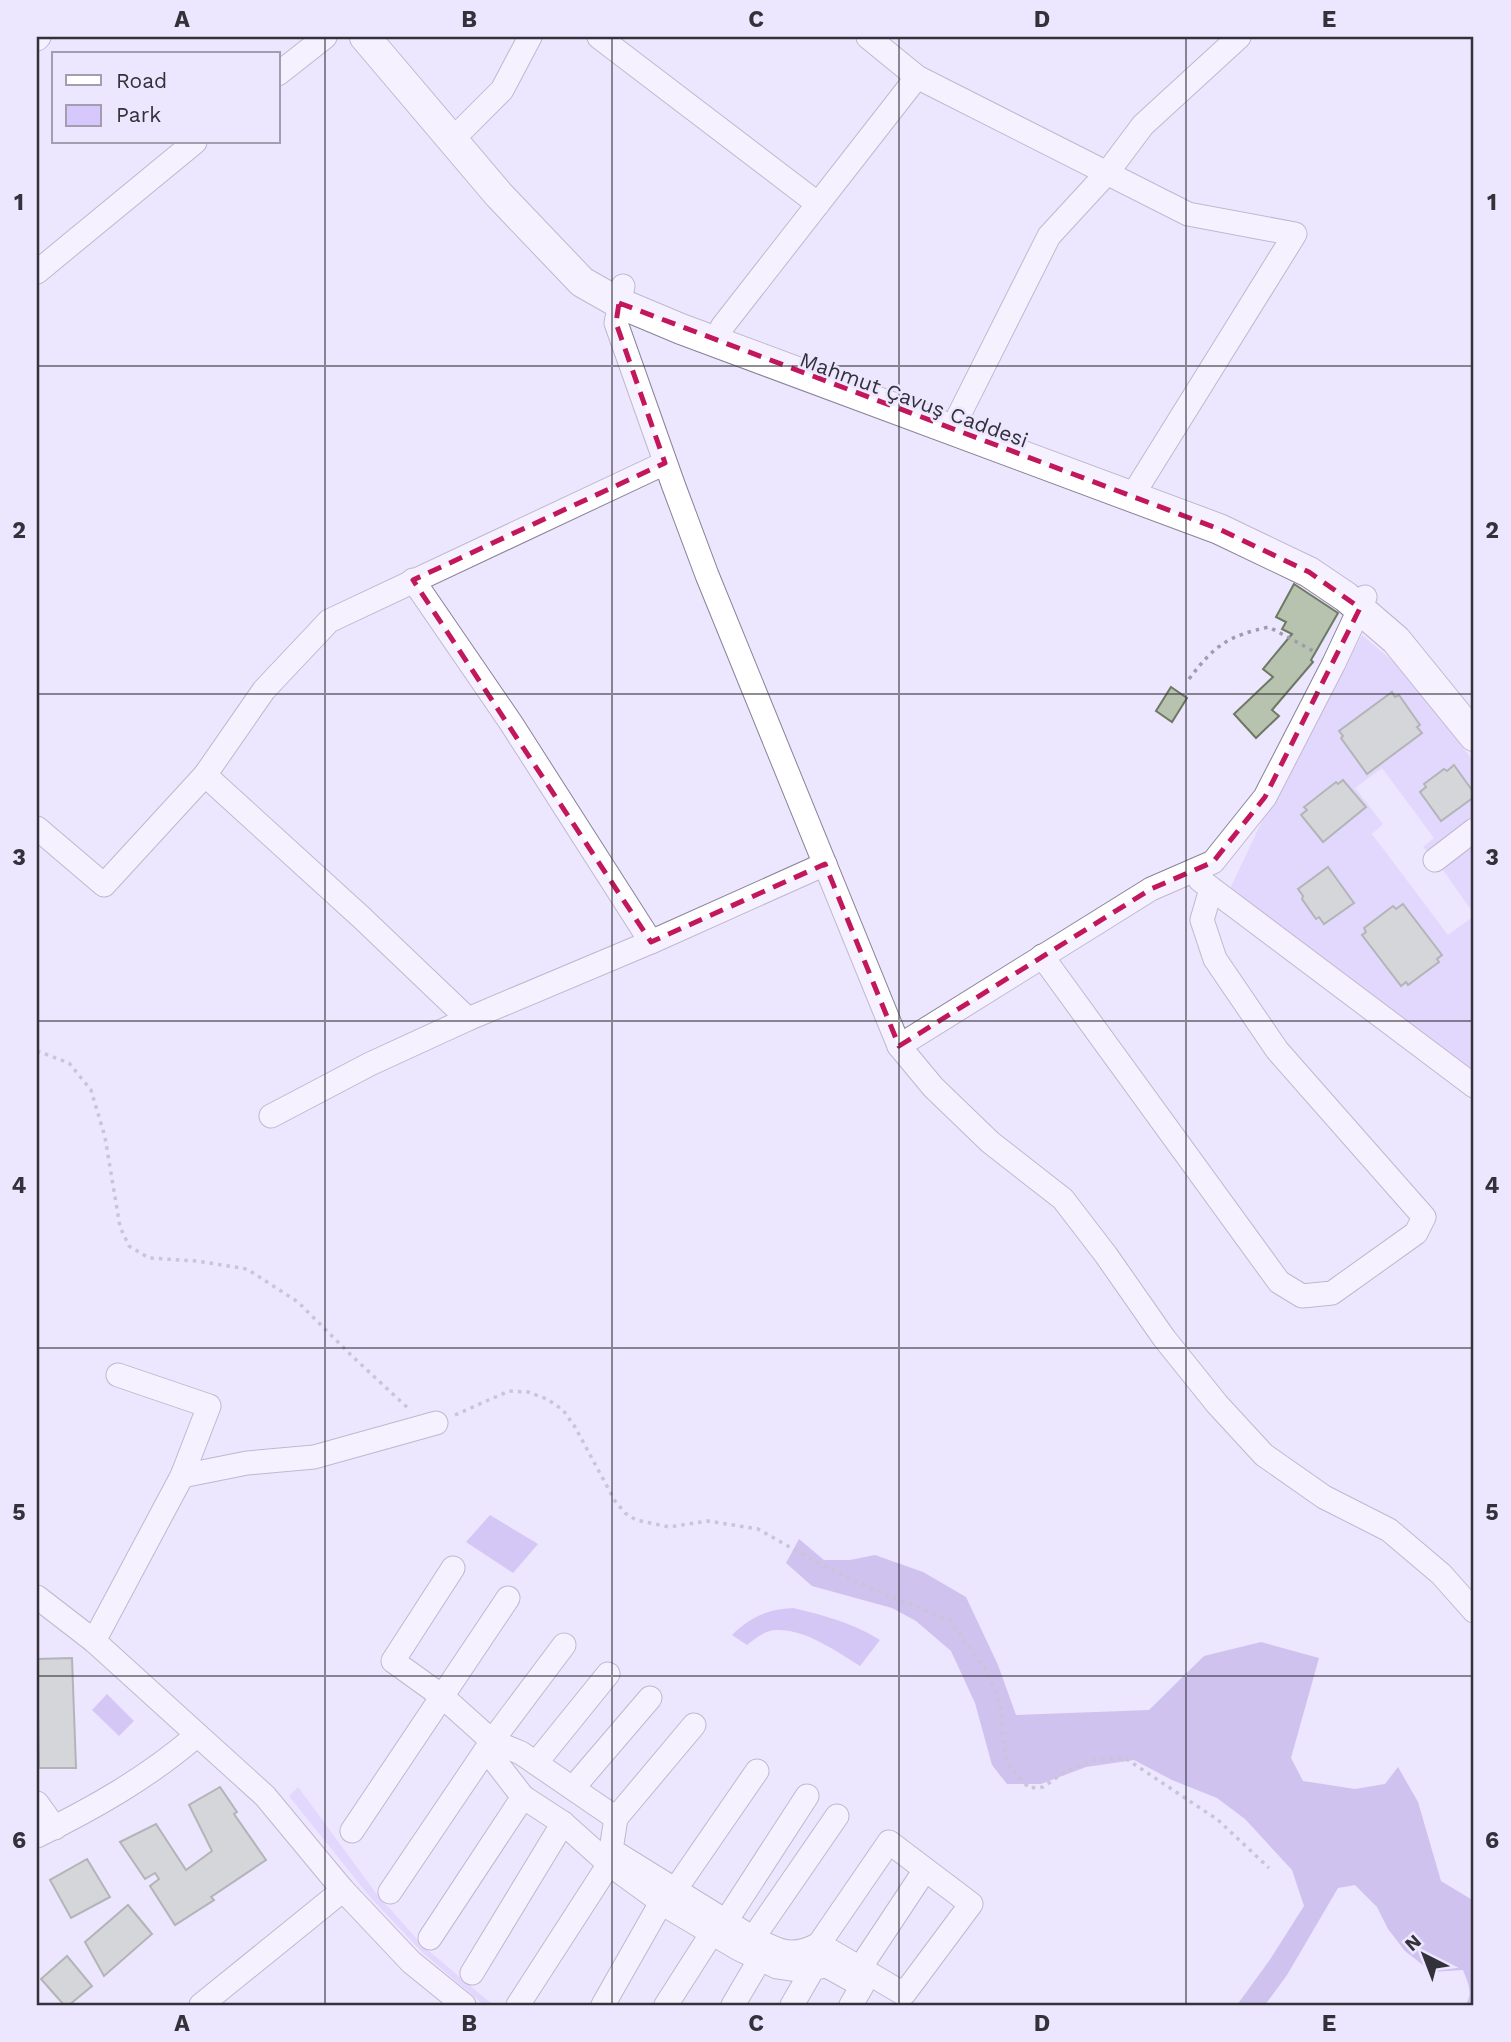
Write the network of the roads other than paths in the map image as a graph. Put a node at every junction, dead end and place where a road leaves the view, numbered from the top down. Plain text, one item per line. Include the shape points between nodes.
1 (324, 37) edge
2 (365, 37) edge
3 (383, 37) edge
4 (530, 37) edge
5 (599, 37) edge
6 (868, 37) edge
7 (1238, 37) edge
8 (280, 72) edge
9 (917, 77) junction
10 (462, 130) junction
11 (193, 144) edge
12 (1107, 173) junction
13 (818, 204) junction
14 (37, 272) edge
15 (621, 294) junction
16 (722, 327) junction
17 (959, 415) junction
18 (666, 463) junction
19 (1139, 485) junction
20 (413, 580) junction
21 (1358, 612) junction
22 (1474, 723) edge
23 (1474, 737) edge
24 (205, 775) junction
25 (37, 828) edge
26 (1474, 830) edge
27 (1434, 860) dead end
28 (825, 864) junction
29 (1189, 872) junction
30 (1211, 889) junction
31 (651, 942) junction
32 (1042, 956) junction
33 (468, 1019) junction
34 (899, 1046) junction
35 (1474, 1086) edge
36 (271, 1116) dead end
37 (118, 1375) dead end
38 (436, 1423) road end
39 (182, 1476) junction
40 (453, 1568) dead end
41 (37, 1597) edge
42 (508, 1598) dead end
43 (1474, 1611) edge
44 (93, 1641) junction
45 (564, 1645) dead end
46 (608, 1674) dead end
47 (443, 1697) junction
48 (650, 1698) dead end
49 (694, 1725) dead end
50 (197, 1735) junction
51 (492, 1741) junction
52 (536, 1763) junction
53 (757, 1771) dead end
54 (573, 1788) junction
55 (807, 1796) dead end
56 (523, 1797) junction
57 (37, 1802) edge
58 (837, 1816) dead end
59 (616, 1818) junction
60 (564, 1823) junction
61 (352, 1831) dead end
62 (46, 1832) edge
63 (609, 1864) junction
64 (925, 1870) junction
65 (343, 1890) junction
66 (390, 1892) dead end
67 (668, 1896) junction
68 (719, 1927) junction
69 (430, 1938) dead end
70 (819, 1944) junction
71 (757, 1949) junction
72 (814, 1967) junction
73 (472, 1973) dead end
74 (858, 1986) edge
75 (201, 2005) edge
76 (464, 2005) edge
77 (518, 2005) edge
78 (603, 2005) edge
79 (666, 2005) edge
80 (733, 2005) edge
81 (792, 2005) edge
82 (897, 2005) edge

1 - 8 street
2 - 15 main road via 554,254 582,282
3 - 10 main road, Mahmut Çavuş Caddesi
4 - 10 street via 502,90
5 - 13 street
6 - 9 street
7 - 12 street via 1143,125
9 - 12 street
9 - 13 street
10 - 15 main road, Mahmut Çavuş Caddesi via 558,241
11 - 14 street
12 - 17 street via 1049,236
12 - 19 street via 1188,214 1295,234
13 - 16 street
15 - 16 main road, Mahmut Çavuş Caddesi via 645,298
15 - 18 street via 616,323
15 - 21 main road via 681,329 1219,529 1309,572
16 - 17 main road, Mahmut Çavuş Caddesi
17 - 19 main road, Mahmut Çavuş Caddesi
18 - 20 street
18 - 28 street
19 - 21 main road, Mahmut Çavuş Caddesi via 1236,522 1302,554
20 - 24 street via 329,621 264,691
20 - 31 street
21 - 22 main road, Mahmut Çavuş Caddesi via 1412,644
21 - 23 main road via 1396,640
21 - 29 street via 1265,797 1213,862
24 - 25 street via 104,885
24 - 33 street
26 - 27 street
28 - 31 street
28 - 34 street
29 - 30 street
29 - 32 street via 1151,888
30 - 32 street via 1202,920 1215,959 1277,1049 1424,1217 1416,1233 1332,1293 1301,1296 1279,1282
30 - 35 street
31 - 33 street
32 - 34 street
33 - 36 street
34 - 43 street via 933,1087 990,1142 1063,1199 1164,1338 1264,1455 1324,1497 1389,1530 1441,1574
37 - 39 street via 209,1406
38 - 39 street via 314,1457 247,1463
39 - 44 street
40 - 47 street via 393,1661
41 - 44 street
42 - 47 street
44 - 50 street
45 - 51 street
46 - 52 street
47 - 51 street
47 - 61 street
48 - 54 street
49 - 59 street
50 - 62 street via 166,1762
50 - 65 street via 265,1796
51 - 52 street
51 - 56 street via 495,1761
51 - 66 street
52 - 54 street
53 - 67 street
54 - 59 street
55 - 68 street
56 - 60 street
56 - 69 street
57 - 62 street
58 - 71 street
59 - 67 street via 611,1850
60 - 63 street
60 - 73 street
63 - 67 street
63 - 77 street
64 - 70 street via 889,1842
64 - 74 street
64 - 74 street via 971,1904 904,1994
65 - 75 street
65 - 76 street via 411,1962
67 - 68 street
67 - 78 street
68 - 71 street
68 - 79 street
70 - 71 street via 804,1952
70 - 74 street
71 - 72 street via 777,1967
71 - 80 street
72 - 74 street via 827,1966
72 - 81 street
74 - 82 street

